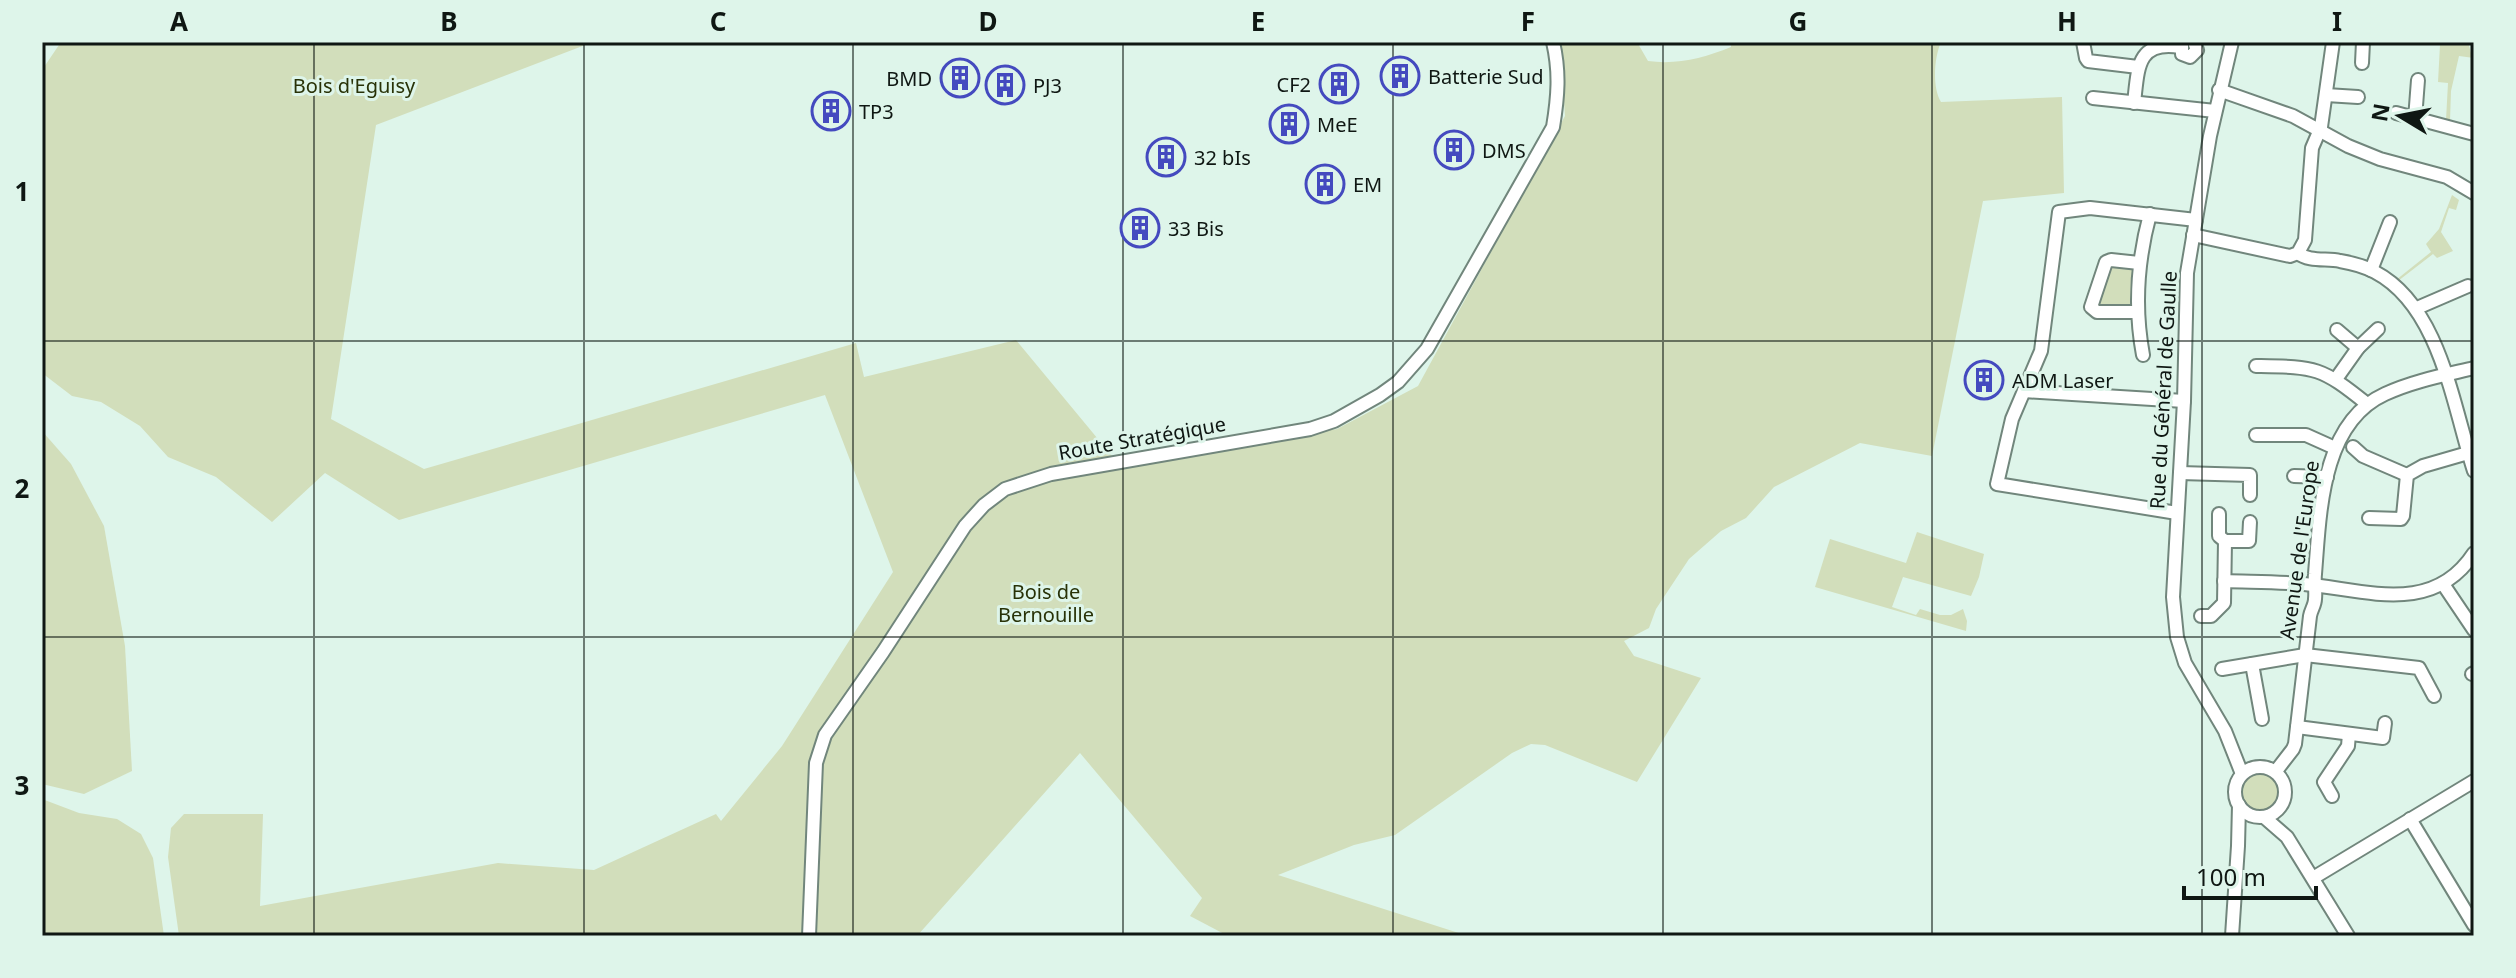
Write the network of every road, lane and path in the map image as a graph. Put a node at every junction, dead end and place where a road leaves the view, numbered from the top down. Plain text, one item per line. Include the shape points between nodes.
1 (1553, 42) edge
2 (2083, 42) edge
3 (2194, 42) edge
4 (2232, 42) edge
5 (2333, 42) edge
6 (2363, 42) edge
7 (2182, 45) edge
8 (2362, 63) dead end
9 (2138, 67) junction
10 (2418, 80) dead end
11 (2219, 90) junction
12 (2326, 95) junction
13 (2358, 97) dead end
14 (2093, 98) dead end
15 (2134, 103) junction
16 (2215, 111) junction
17 (2396, 113) dead end
18 (2415, 119) junction
19 (2320, 131) junction
20 (2474, 134) edge
21 (2474, 193) edge
22 (2150, 214) junction
23 (2196, 220) junction
24 (2390, 222) dead end
25 (2193, 235) junction
26 (2298, 253) junction
27 (2139, 263) junction
28 (2371, 270) junction
29 (2468, 286) dead end
30 (2417, 308) junction
31 (2136, 312) junction
32 (2378, 329) dead end
33 (2337, 330) dead end
34 (2358, 348) junction
35 (2284, 351) dead end
36 (2143, 355) dead end
37 (2256, 366) dead end
38 (2284, 367) junction
39 (2474, 368) edge
40 (2445, 375) junction
41 (2336, 379) junction
42 (2024, 391) junction
43 (2184, 401) junction
44 (2367, 404) junction
45 (2256, 435) dead end
46 (2353, 447) dead end
47 (2335, 448) junction
48 (2468, 453) junction
49 (2474, 471) edge
50 (2180, 473) junction
51 (2407, 475) junction
52 (2294, 476) dead end
53 (2327, 477) junction
54 (2250, 495) dead end
55 (2177, 513) junction
56 (2219, 514) dead end
57 (2369, 518) dead end
58 (2250, 522) dead end
59 (2225, 541) junction
60 (2474, 554) edge
61 (2224, 581) junction
62 (2443, 584) junction
63 (2315, 586) junction
64 (2201, 616) dead end
65 (2474, 630) edge
66 (2305, 655) junction
67 (2252, 664) junction
68 (2222, 669) dead end
69 (2434, 696) dead end
70 (2262, 719) dead end
71 (2385, 723) dead end
72 (2297, 727) junction
73 (2225, 731) junction
74 (2349, 734) junction
75 (2263, 766) junction
76 (2276, 771) junction
77 (2242, 774) junction
78 (2474, 781) edge
79 (2332, 796) dead end
80 (2239, 805) junction
81 (2281, 806) junction
82 (2262, 817) junction
83 (2410, 819) junction
84 (2287, 837) junction
85 (2238, 846) junction
86 (2313, 878) junction
87 (2474, 925) edge
88 (809, 936) edge
89 (2232, 936) edge
90 (2348, 936) edge

1 - 88 street, Route Stratégique via 1559,95 1553,127 1427,349 1398,382 1353,411 1310,429 1051,474 1005,489 965,526 825,735 816,763
2 - 9 street via 2088,61
3 - 7 street via 2197,50 2190,57 2182,54
4 - 11 street, Rue du Général de Gaulle
5 - 12 street
6 - 8 street
7 - 9 street via 2154,48
9 - 15 street
10 - 18 street
11 - 16 street, Rue du Général de Gaulle
11 - 19 street
12 - 13 street
12 - 19 street
14 - 15 street
15 - 16 street
16 - 23 street, Rue du Général de Gaulle
17 - 18 street
18 - 20 street
19 - 21 street via 2380,159 2447,177
19 - 26 street via 2312,148 2307,228
22 - 23 street
22 - 27 street
22 - 42 street via 2090,208 2059,212 2041,351
23 - 25 street, Rue du Général de Gaulle
24 - 28 street
25 - 26 street via 2290,256
25 - 43 street, Rue du Général de Gaulle
26 - 28 street
27 - 31 street
27 - 31 street via 2106,262 2091,307 2097,312
28 - 30 street
29 - 30 street
30 - 40 street
31 - 36 street
32 - 34 street
33 - 34 street
34 - 41 street
35 - 38 street
37 - 38 street
38 - 41 street via 2313,368
39 - 40 street, Avenue de l'Europe
40 - 44 street, Avenue de l'Europe
40 - 48 street
41 - 44 street
42 - 43 street
42 - 55 street via 1997,484
43 - 50 street, Rue du Général de Gaulle
44 - 47 street, Avenue de l'Europe
45 - 47 street via 2306,435
46 - 51 street
47 - 53 street, Avenue de l'Europe
48 - 49 street
48 - 51 street
50 - 54 street via 2250,475
50 - 55 street, Rue du Général de Gaulle
51 - 57 street via 2402,518
52 - 53 street
53 - 63 street, Avenue de l'Europe
55 - 73 street, Rue du Général de Gaulle via 2177,637 2191,676
56 - 59 street via 2219,536
58 - 59 street via 2249,541
59 - 61 street
60 - 62 street
61 - 63 street
61 - 64 street via 2224,603 2211,616
62 - 63 street via 2404,594
62 - 65 street
63 - 66 street, Avenue de l'Europe
66 - 67 street
66 - 69 street via 2419,668
66 - 72 street, Avenue de l'Europe
67 - 68 street
67 - 70 street
71 - 74 street via 2383,738
72 - 74 street
72 - 76 street, Avenue de l'Europe via 2293,749
73 - 75 street, Rue du Général de Gaulle via 2250,761
73 - 77 street, Rue du Général de Gaulle
74 - 79 street via 2348,746 2324,782
75 - 76 street
75 - 77 street
76 - 81 street via 2284,784
77 - 80 street via 2235,789
78 - 83 street
80 - 82 street
80 - 85 street
81 - 82 street
81 - 84 street
82 - 84 street
82 - 85 street via 2244,832
83 - 86 street
83 - 87 street
84 - 86 street
85 - 89 street
86 - 90 street

